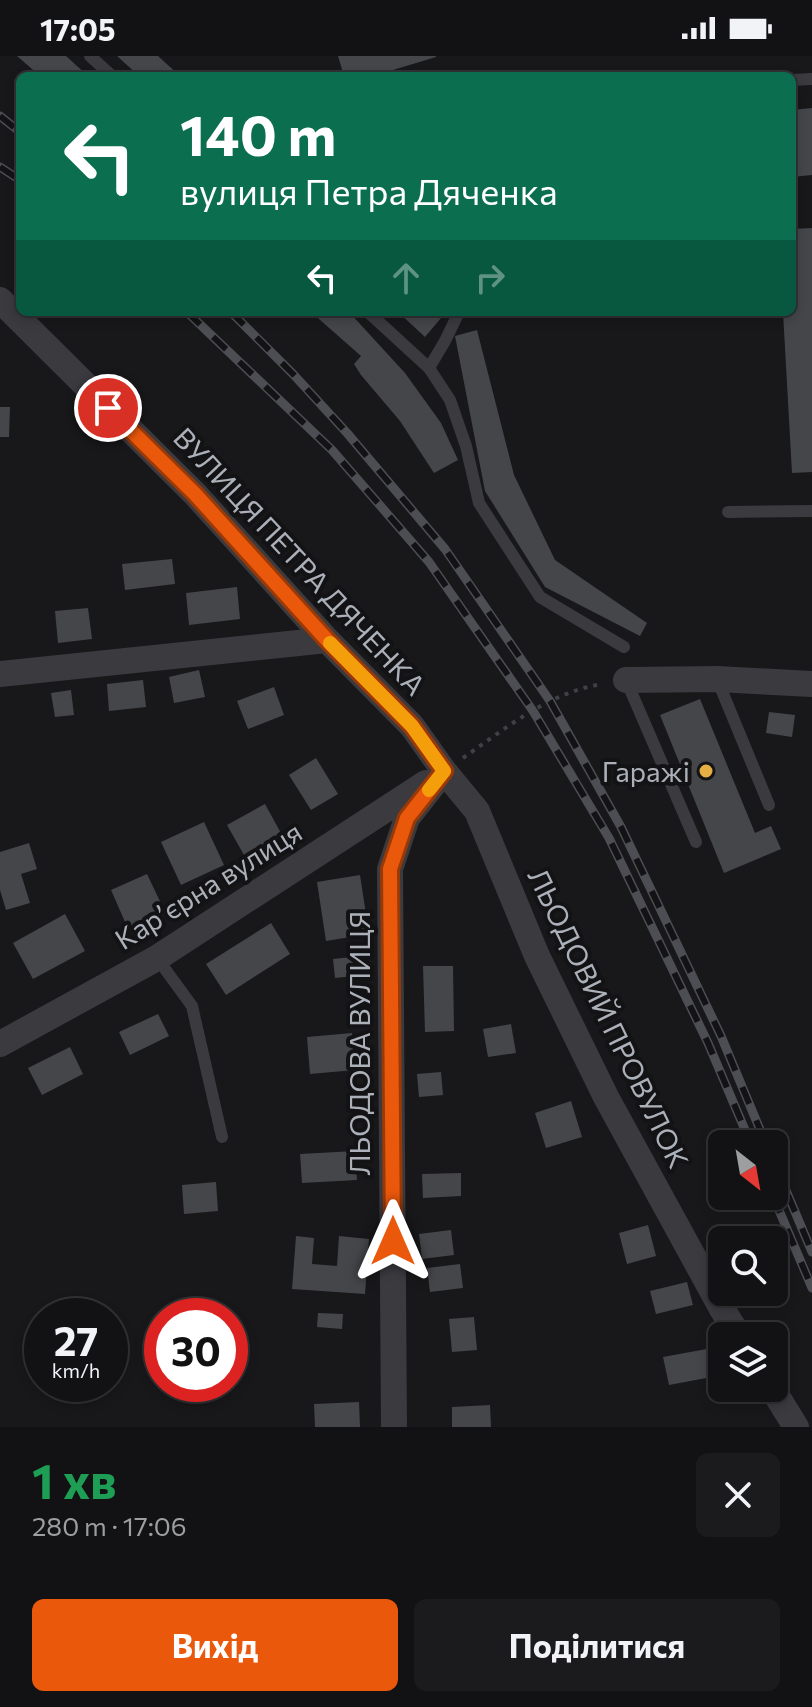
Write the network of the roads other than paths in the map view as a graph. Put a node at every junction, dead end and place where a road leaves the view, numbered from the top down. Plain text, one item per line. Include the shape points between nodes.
1 (90, 56) edge
2 (108, 72) edge
3 (0, 300) edge
4 (16, 316) edge
5 (16, 316) edge
6 (372, 316) edge
7 (457, 316) edge
8 (429, 368) junction
9 (812, 511) edge
10 (728, 512) dead end
11 (327, 640) junction
12 (624, 647) dead end
13 (0, 674) edge
14 (717, 679) junction
15 (626, 680) joint
16 (812, 684) edge
17 (444, 771) junction
18 (769, 805) dead end
19 (696, 842) dead end
20 (157, 958) junction
21 (0, 1044) edge
22 (222, 1137) dead end
23 (731, 1322) edge
24 (781, 1402) edge
25 (394, 1427) edge
26 (796, 1427) edge

1 - 2 lane
3 - 4 street, ВУЛИЦЯ ПЕТРА ДЯЧЕНКА
5 - 11 street, ВУЛИЦЯ ПЕТРА ДЯЧЕНКА via 195,494
6 - 8 lane
7 - 8 lane
8 - 12 lane via 450,400 479,503 540,597
9 - 10 lane
11 - 13 street
11 - 17 street, ВУЛИЦЯ ПЕТРА ДЯЧЕНКА via 412,726
14 - 15 street
14 - 16 street
14 - 18 lane
15 - 19 lane
17 - 20 street, Карʼєрна вулиця
17 - 23 street, ЛЬОДОВИЙ ПРОВУЛОК via 477,811 537,956 606,1097
17 - 25 street, ЛЬОДОВА ВУЛИЦЯ via 407,818 390,869
20 - 21 street, Карʼєрна вулиця
20 - 22 lane via 192,1006
24 - 26 street

